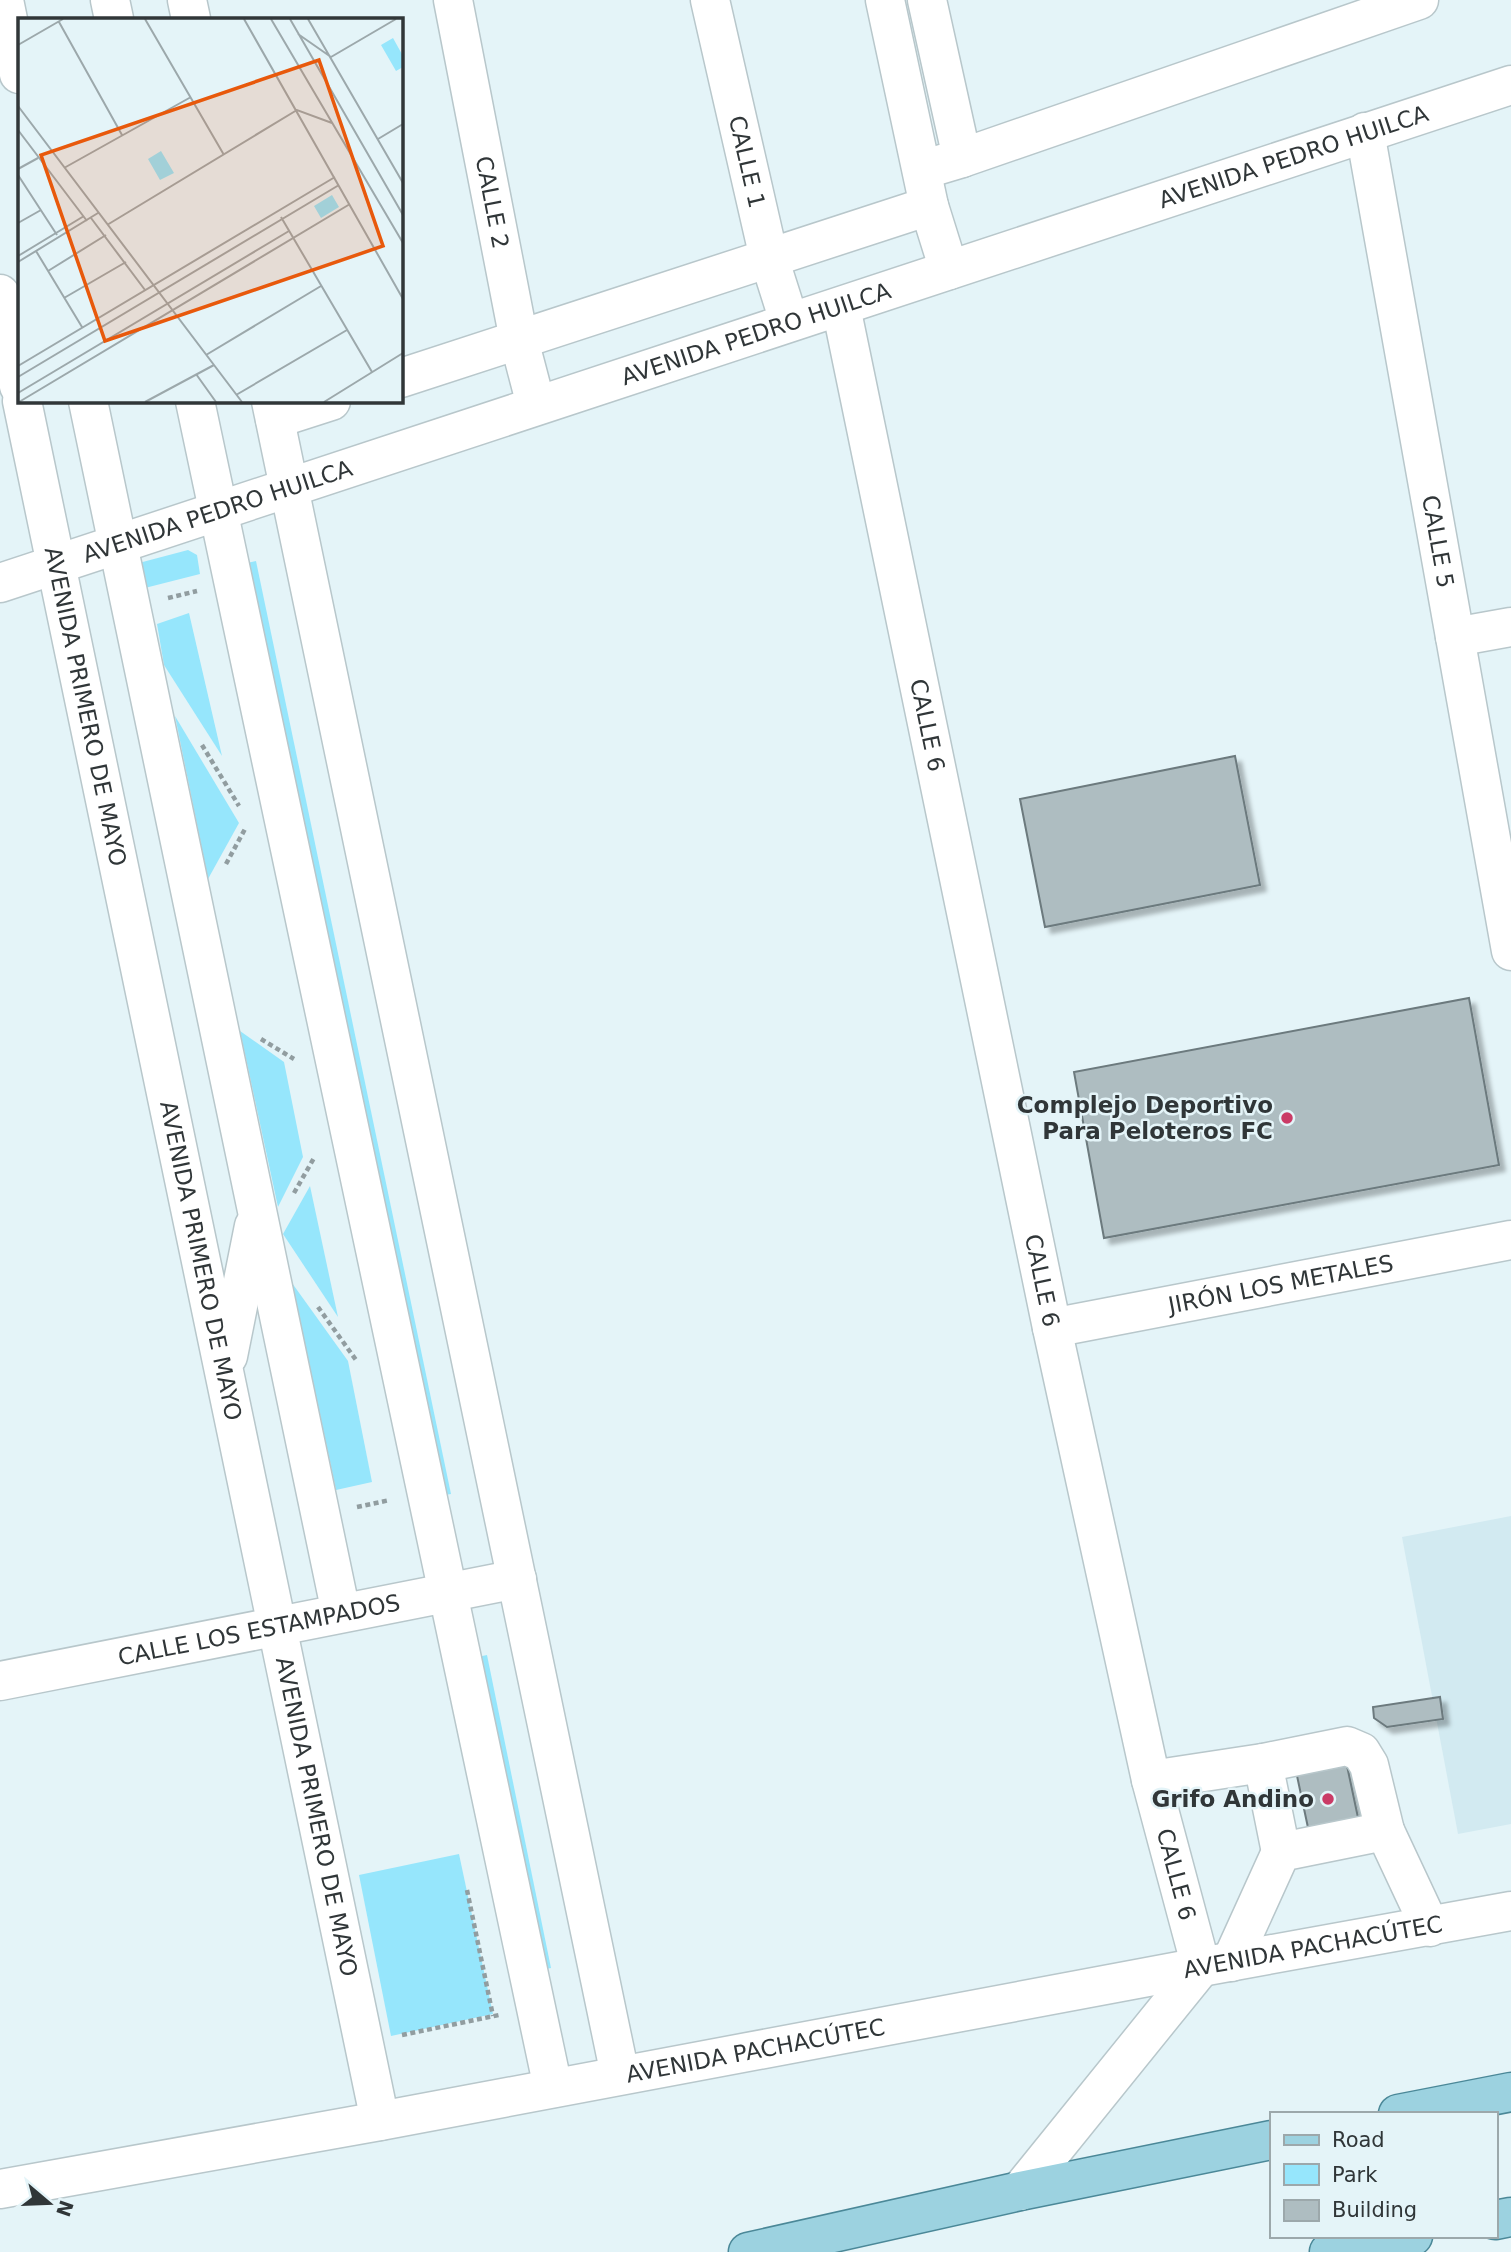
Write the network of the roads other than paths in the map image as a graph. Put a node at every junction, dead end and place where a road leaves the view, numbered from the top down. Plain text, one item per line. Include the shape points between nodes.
1 (4, 0) edge
2 (110, 0) edge
3 (187, 0) edge
4 (453, 0) edge
5 (710, 0) edge
6 (885, 0) edge
7 (927, 0) edge
8 (1419, 0) edge
9 (114, 18) edge
10 (191, 18) edge
11 (18, 69) edge
12 (1511, 85) edge
13 (1365, 132) junction
14 (962, 158) junction
15 (926, 188) junction
16 (769, 258) junction
17 (949, 270) junction
18 (0, 294) edge
19 (841, 307) junction
20 (789, 321) junction
21 (519, 340) junction
22 (402, 378) edge
23 (18, 381) edge
24 (22, 402) edge
25 (88, 402) edge
26 (195, 402) edge
27 (325, 402) edge
28 (536, 405) junction
29 (273, 410) edge
30 (289, 487) junction
31 (218, 510) junction
32 (117, 544) junction
33 (57, 565) junction
34 (0, 583) edge
35 (1511, 627) edge
36 (1455, 637) junction
37 (1511, 951) edge
38 (257, 1210) junction
39 (1511, 1240) edge
40 (1052, 1328) junction
41 (224, 1372) junction
42 (517, 1579) junction
43 (448, 1592) junction
44 (341, 1613) junction
45 (277, 1626) junction
46 (0, 1681) edge
47 (1263, 1763) junction
48 (1151, 1780) junction
49 (1385, 1831) junction
50 (1281, 1852) junction
51 (1511, 1911) edge
52 (1430, 1927) junction
53 (1216, 1964) junction
54 (620, 2075) junction
55 (553, 2088) junction
56 (1511, 2092) edge
57 (1408, 2112) edge
58 (380, 2121) junction
59 (1270, 2140) edge
60 (0, 2189) edge
61 (1020, 2191) junction
62 (1402, 2238) edge
63 (748, 2252) edge
64 (1329, 2252) edge

1 - 11 street
2 - 9 street
3 - 10 street
4 - 21 street, CALLE 2
5 - 16 street, CALLE 1
6 - 15 street
7 - 14 street
8 - 14 street
12 - 13 street, AVENIDA PEDRO HUILCA
13 - 17 street, AVENIDA PEDRO HUILCA
13 - 36 street, CALLE 5
14 - 15 street
15 - 16 street
15 - 17 street
16 - 20 street, CALLE 1
16 - 21 street
17 - 19 street, AVENIDA PEDRO HUILCA
18 - 23 street
19 - 20 street, AVENIDA PEDRO HUILCA
19 - 40 street, CALLE 6
20 - 28 street, AVENIDA PEDRO HUILCA
21 - 22 street
21 - 28 street, CALLE 2
24 - 33 street, AVENIDA PRIMERO DE MAYO
25 - 32 street
26 - 31 street
27 - 29 street
28 - 30 street, AVENIDA PEDRO HUILCA
29 - 30 street
30 - 31 street, AVENIDA PEDRO HUILCA
30 - 42 street
31 - 32 street, AVENIDA PEDRO HUILCA
31 - 43 street
32 - 33 street, AVENIDA PEDRO HUILCA
32 - 38 street
33 - 34 street, AVENIDA PEDRO HUILCA
33 - 41 street, AVENIDA PRIMERO DE MAYO
35 - 36 street
36 - 37 street, CALLE 5
38 - 41 street
38 - 44 street
39 - 40 street, JIRÓN LOS METALES
40 - 48 street, CALLE 6
41 - 45 street, AVENIDA PRIMERO DE MAYO
42 - 43 street, CALLE LOS ESTAMPADOS
42 - 54 street
43 - 44 street, CALLE LOS ESTAMPADOS
43 - 55 street
44 - 45 street, CALLE LOS ESTAMPADOS
45 - 46 street, CALLE LOS ESTAMPADOS
45 - 58 street, AVENIDA PRIMERO DE MAYO
47 - 48 street
47 - 49 street via 1347,1746 1361,1752 1369,1765
47 - 50 street
48 - 53 street, CALLE 6
49 - 50 street
49 - 52 street
50 - 53 street
51 - 52 street, AVENIDA PACHACÚTEC
52 - 53 street, AVENIDA PACHACÚTEC
53 - 54 street, AVENIDA PACHACÚTEC
53 - 61 street
54 - 55 street, AVENIDA PACHACÚTEC
55 - 58 street, AVENIDA PACHACÚTEC
56 - 57 main road
58 - 60 street, AVENIDA PACHACÚTEC
59 - 61 main road
61 - 63 main road
62 - 64 main road

